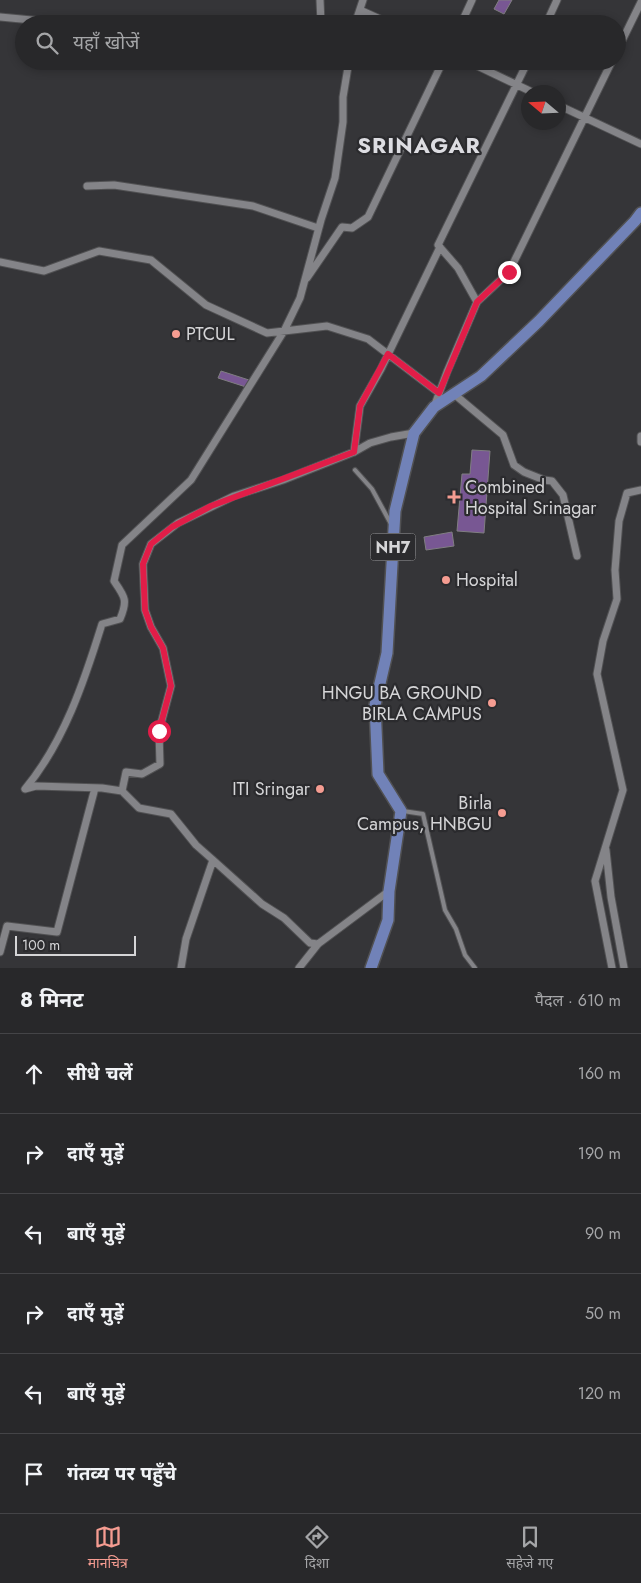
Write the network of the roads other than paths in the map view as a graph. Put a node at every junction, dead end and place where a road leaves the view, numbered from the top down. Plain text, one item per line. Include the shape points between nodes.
1 (320, 0) edge
2 (363, 0) edge
3 (472, 0) edge
4 (558, 0) edge
5 (641, 2) edge
6 (360, 10) junction
7 (321, 15) edge
8 (358, 15) edge
9 (371, 15) edge
10 (465, 15) edge
11 (550, 15) edge
12 (0, 18) edge
13 (15, 19) edge
14 (626, 33) edge
15 (348, 70) edge
16 (439, 70) edge
17 (485, 70) edge
18 (524, 70) edge
19 (608, 70) edge
20 (516, 85) junction
21 (521, 87) edge
22 (566, 109) edge
23 (585, 118) junction
24 (641, 144) edge
25 (87, 186) dead end
26 (641, 213) edge
27 (318, 228) junction
28 (440, 247) junction
29 (0, 262) edge
30 (304, 282) junction
31 (477, 302) junction
32 (284, 331) junction
33 (388, 354) junction
34 (439, 393) junction
35 (454, 394) junction
36 (434, 407) junction
37 (414, 433) junction
38 (641, 436) edge
39 (641, 442) edge
40 (354, 452) junction
41 (355, 470) dead end
42 (641, 490) edge
43 (394, 530) junction
44 (576, 556) dead end
45 (95, 788) junction
46 (122, 791) junction
47 (401, 811) junction
48 (605, 845) junction
49 (213, 860) junction
50 (389, 891) junction
51 (318, 944) junction
52 (0, 952) edge
53 (181, 968) edge
54 (299, 968) edge
55 (371, 968) edge
56 (475, 968) edge
57 (612, 968) edge
58 (624, 968) edge

1 - 7 street
2 - 6 street
3 - 10 street
4 - 11 street
5 - 14 street
6 - 8 street
6 - 9 street
12 - 13 street
15 - 27 street via 335,178
16 - 30 street via 368,217 352,228 342,227
17 - 20 street
18 - 20 street
19 - 23 street
20 - 21 street
20 - 28 street via 438,245
22 - 23 street
23 - 24 street
23 - 31 street via 509,272
25 - 27 street via 114,185 253,206
26 - 35 highway, NH7 via 539,321 481,376
27 - 30 street
28 - 31 street via 458,268
28 - 33 street
29 - 32 street via 44,271 99,251 151,260 206,305 268,332
30 - 32 street
31 - 34 street
32 - 33 street via 327,326 368,339
32 - 45 street via 191,480 122,545 114,581 124,595 126,606 120,619 102,624 68,719 41,770 25,789 36,786
33 - 34 street
33 - 40 street via 360,406
34 - 36 street
35 - 36 highway, NH7
35 - 44 street via 503,435 514,465 531,475 552,481 563,495
36 - 37 highway, NH7
37 - 40 street via 370,443
37 - 43 highway, NH7 via 395,511
38 - 39 street
40 - 46 street via 211,506 172,527 151,544 143,564 145,610 163,648 171,686 159,731 160,764 142,774 126,772
41 - 43 lane via 372,489
42 - 48 street via 627,493 619,521 615,570 617,598 603,641 597,674 623,790
43 - 47 highway, NH7 via 387,653 375,706 378,774
45 - 46 street
45 - 52 street via 57,932 7,926
46 - 49 street via 139,808 171,814
47 - 50 highway
47 - 56 lane via 423,814 445,910 456,929 464,955
48 - 57 street via 595,881
48 - 58 street
49 - 51 street via 310,943
49 - 53 street via 186,939
50 - 51 street
50 - 55 highway via 388,920
51 - 54 street

